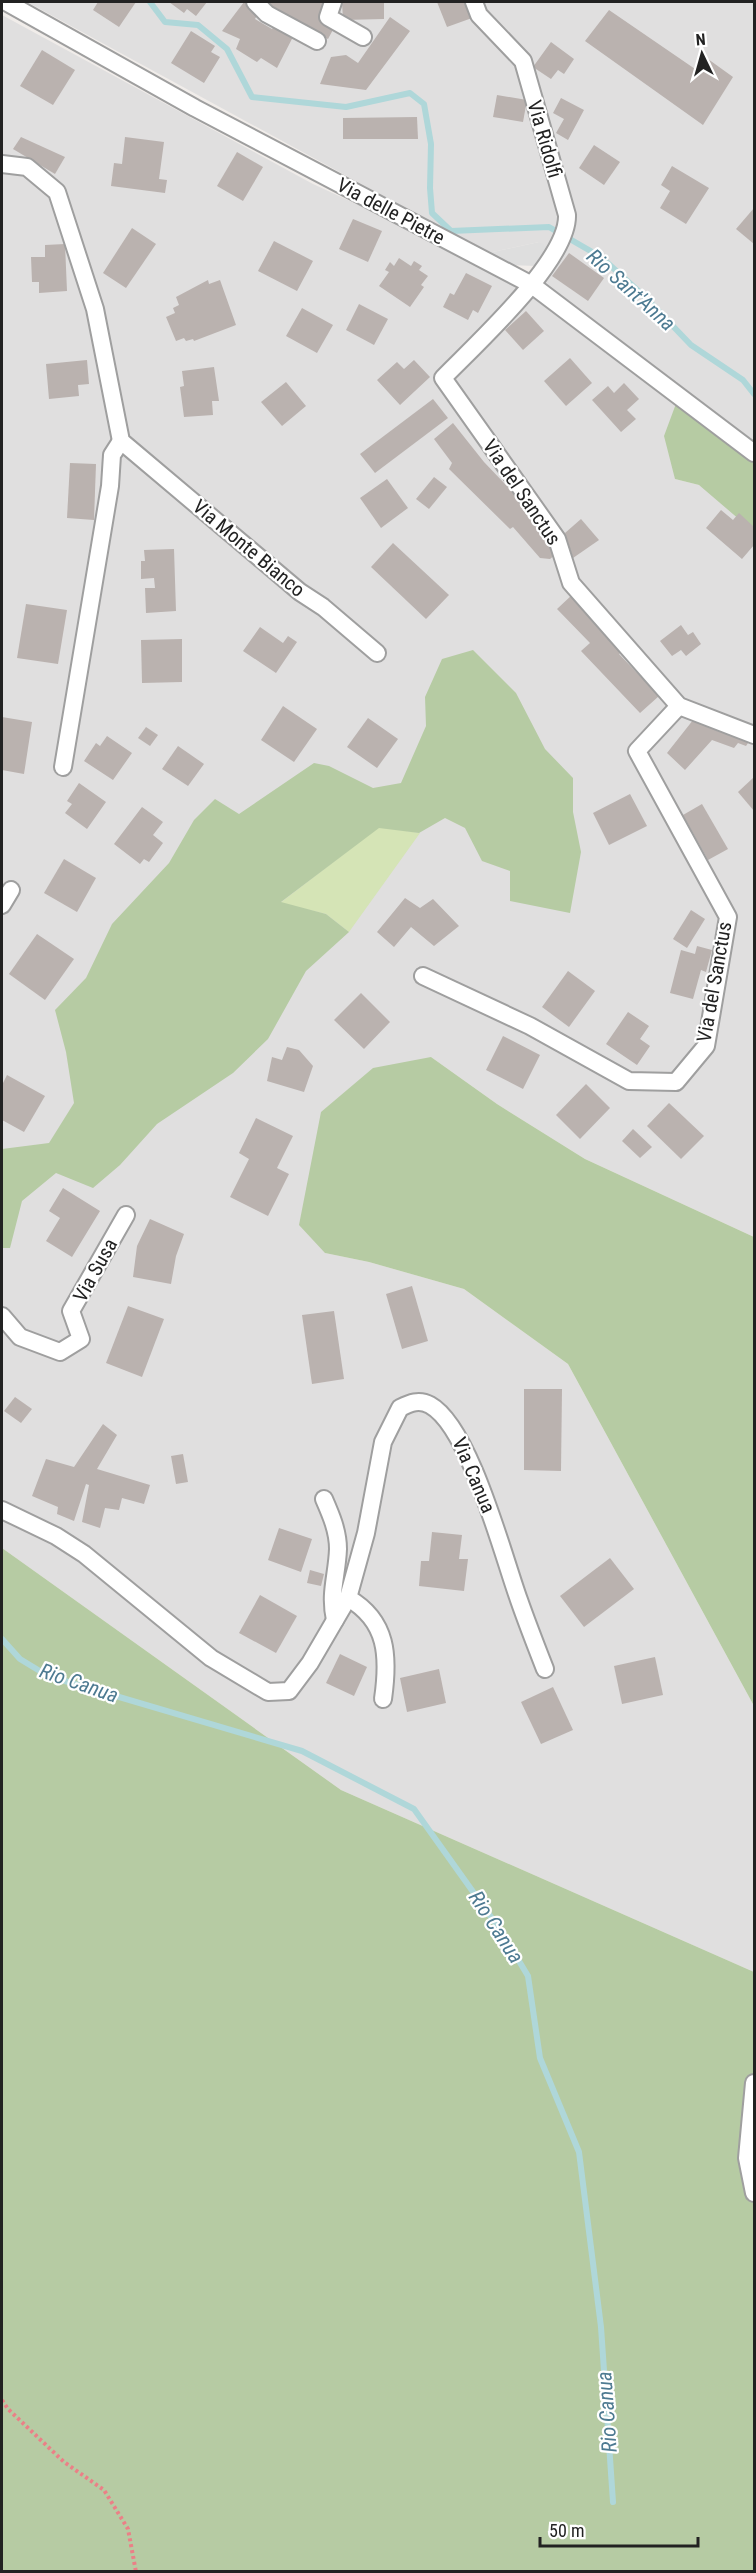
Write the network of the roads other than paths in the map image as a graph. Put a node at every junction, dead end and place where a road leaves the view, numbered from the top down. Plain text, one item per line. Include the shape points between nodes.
1 (6, 2) edge
2 (255, 2) edge
3 (333, 2) edge
4 (474, 2) edge
5 (363, 37) dead end
6 (318, 41) dead end
7 (2, 164) edge
8 (532, 285) junction
9 (121, 441) junction
10 (754, 453) edge
11 (377, 653) dead end
12 (679, 706) junction
13 (754, 735) edge
14 (63, 767) dead end
15 (11, 890) dead end
16 (2, 905) edge
17 (423, 976) dead end
18 (126, 1215) dead end
19 (2, 1316) edge
20 (324, 1499) dead end
21 (2, 1510) edge
22 (348, 1598) junction
23 (335, 1620) junction
24 (545, 1669) dead end
25 (382, 1699) dead end
26 (754, 2083) edge
27 (754, 2193) edge

1 - 8 street, Via delle Pietre via 195,108
2 - 6 street via 267,14
3 - 5 street via 328,17
4 - 8 street, Via Ridolfi via 479,15 523,61 567,215 568,227
7 - 9 street via 27,167 57,192 95,309
8 - 10 street, Via delle Pietre
8 - 12 street, Via del Sanctus via 443,378 557,539 571,583
9 - 11 street, Via Monte Bianco
9 - 14 street via 112,455
12 - 13 street, Via del Sanctus
12 - 17 street, Via del Sanctus via 638,751 728,917 706,1046 676,1082 629,1081 530,1026
15 - 16 street
18 - 19 street, Via Susa via 72,1311 81,1339 60,1352 20,1337
20 - 23 street via 335,1523 338,1548 331,1602
21 - 23 street, Via Canua via 84,1554 211,1658 268,1692 289,1691
22 - 23 street, Via Canua
22 - 24 street, Via Canua via 366,1533 383,1442 400,1408 416,1401 431,1406 457,1432 491,1513
22 - 25 street via 372,1616 381,1631 385,1659
26 - 27 street via 747,2158

